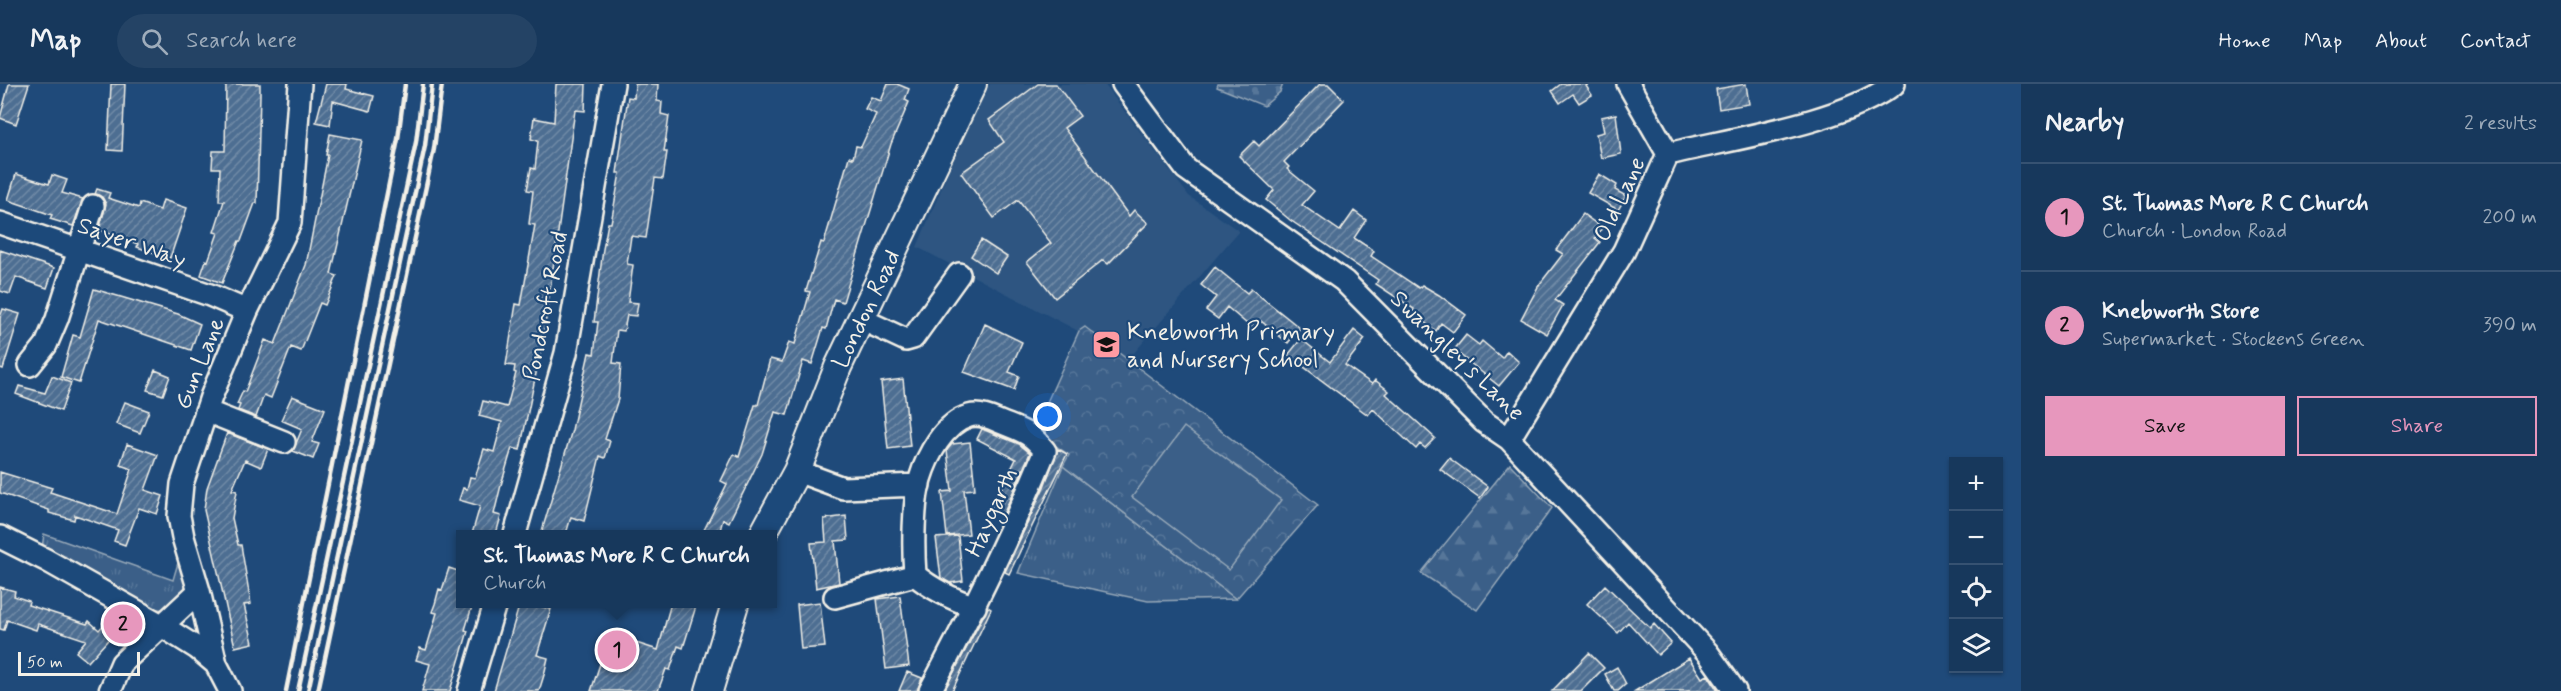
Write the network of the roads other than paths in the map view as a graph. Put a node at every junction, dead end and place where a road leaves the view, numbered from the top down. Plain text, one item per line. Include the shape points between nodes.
1 (300, 84) edge
2 (613, 84) edge
3 (973, 84) edge
4 (1123, 84) edge
5 (1628, 84) edge
6 (1894, 84) edge
7 (1668, 154) junction
8 (93, 206) dead end
9 (0, 223) edge
10 (79, 251) junction
11 (959, 274) dead end
12 (247, 311) junction
13 (861, 319) junction
14 (30, 364) dead end
15 (206, 411) junction
16 (1509, 439) junction
17 (284, 442) dead end
18 (797, 471) junction
19 (919, 485) junction
20 (516, 530) edge
21 (765, 530) edge
22 (0, 537) edge
23 (915, 575) junction
24 (199, 591) junction
25 (835, 597) dead end
26 (975, 607) junction
27 (494, 608) edge
28 (734, 608) edge
29 (162, 625) junction
30 (216, 664) junction
31 (110, 691) edge
32 (230, 691) edge
33 (469, 691) edge
34 (709, 691) edge
35 (930, 691) edge
36 (1735, 691) edge

1 - 12 street, Gun Lane via 290,223
2 - 20 street, Pondcroft Road via 566,353
3 - 13 main road, London Road
4 - 16 street, Swangley's Lane via 1186,169 1344,281 1485,422
5 - 7 street
6 - 7 street, Old Lane via 1849,108
7 - 16 street, Old Lane via 1624,251
8 - 10 street
9 - 10 street, Sayer Way
10 - 12 street, Sayer Way
10 - 14 street via 46,345
11 - 13 street via 913,338 906,340
12 - 15 street, Gun Lane
13 - 18 main road, London Road
15 - 17 street
15 - 24 street, Gun Lane via 182,484 179,516
16 - 36 street, Swangley's Lane via 1708,653
18 - 19 street via 843,488
18 - 21 main road, London Road
19 - 23 street, Haygarth
19 - 26 street, Haygarth via 936,443 956,423 970,416 987,416 1034,437 1045,451
22 - 29 street
23 - 25 street
23 - 26 street via 950,599
24 - 29 street
24 - 30 street, Gun Lane
26 - 35 street
27 - 33 street
28 - 34 main road
29 - 30 street
29 - 31 street via 122,663
30 - 32 street

